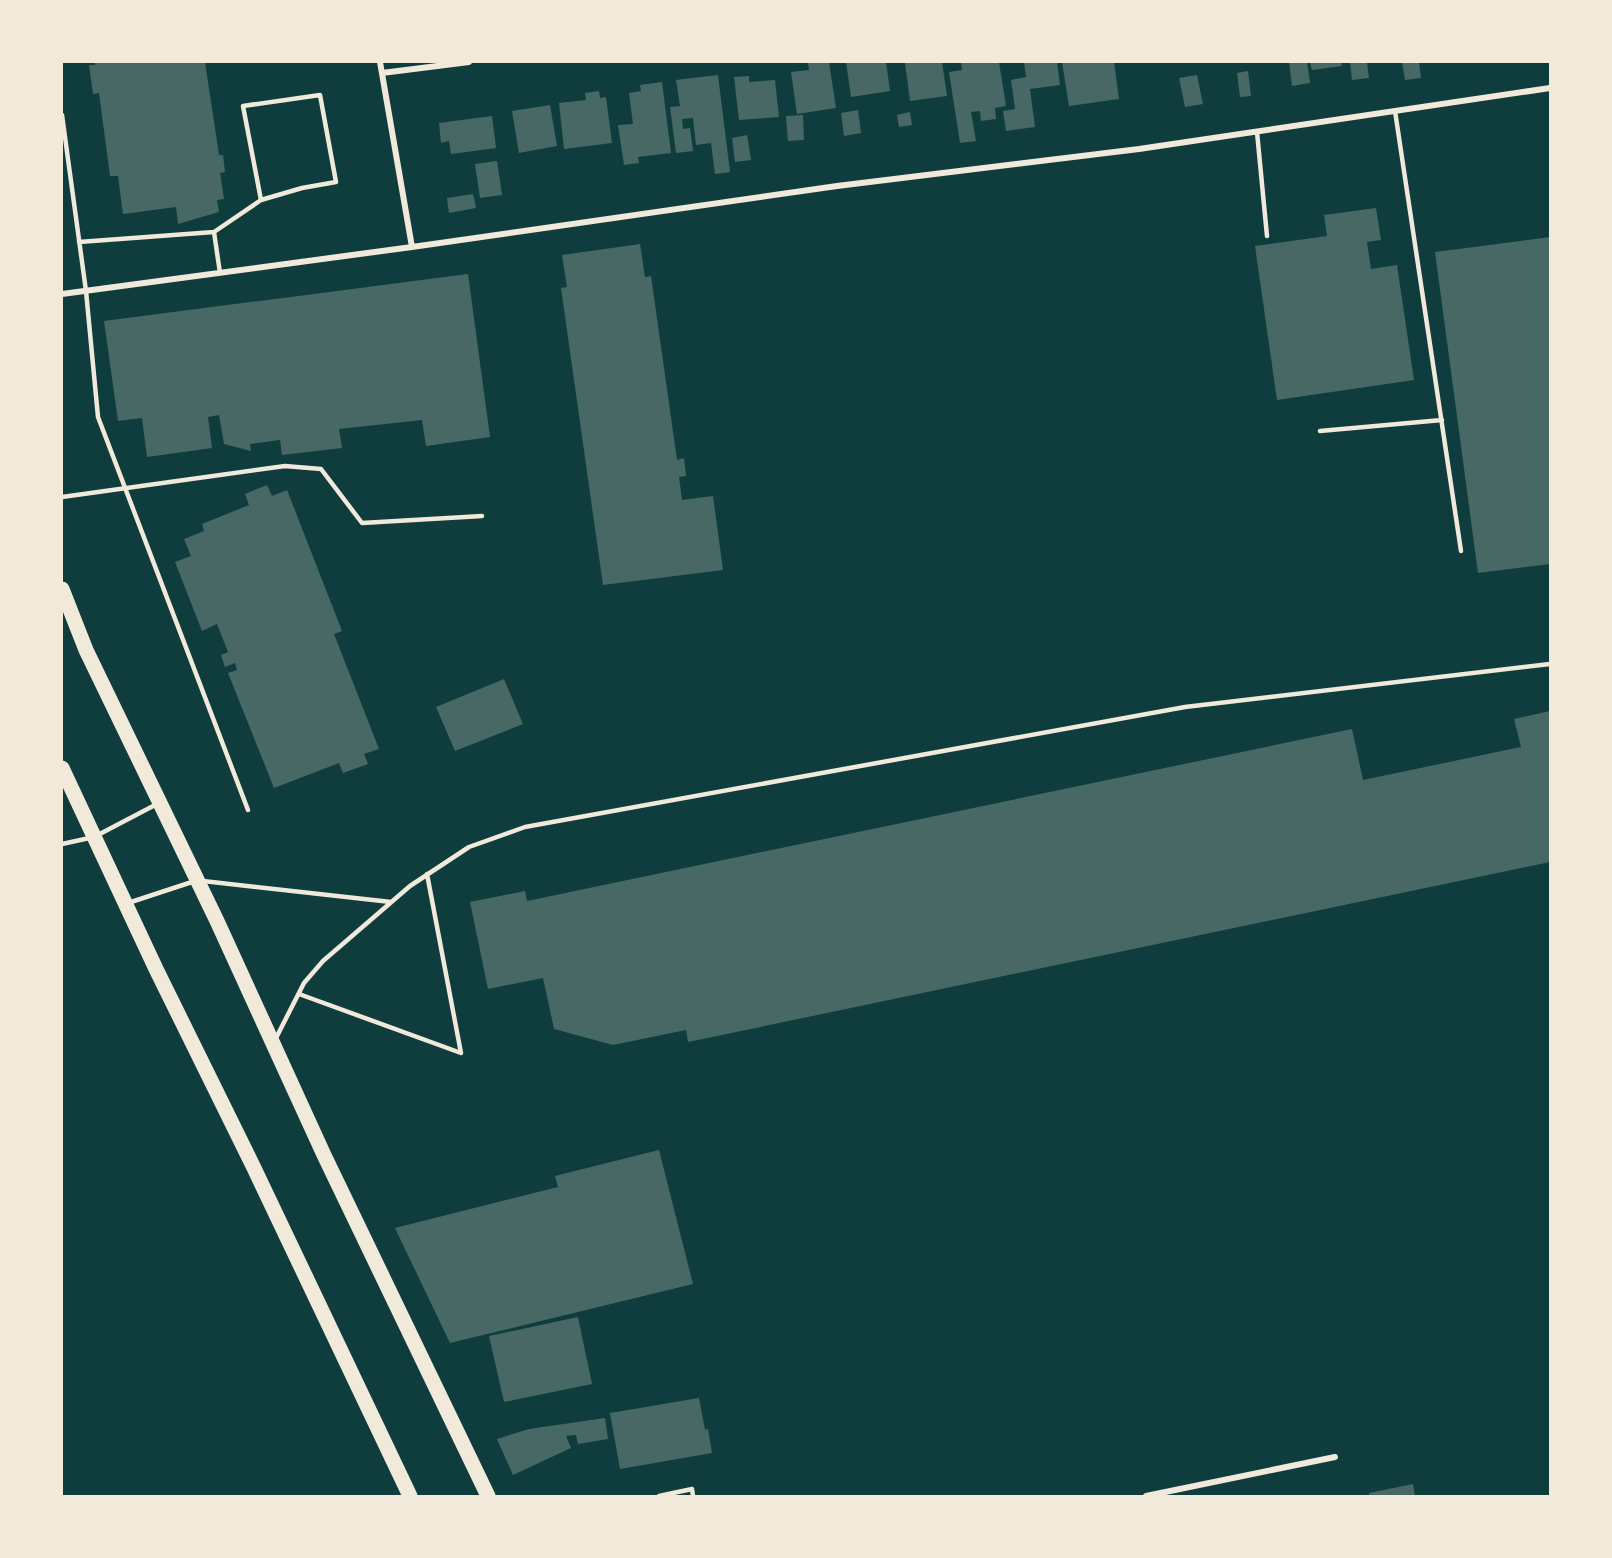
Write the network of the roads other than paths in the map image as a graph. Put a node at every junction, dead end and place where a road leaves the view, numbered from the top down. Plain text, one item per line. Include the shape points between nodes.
1 (380, 62) edge
2 (469, 62) edge
3 (382, 73) junction
4 (1551, 88) edge
5 (1395, 111) junction
6 (62, 115) edge
7 (1257, 132) junction
8 (261, 200) junction
9 (214, 232) junction
10 (1267, 236) dead end
11 (79, 242) junction
12 (412, 247) junction
13 (220, 273) junction
14 (86, 291) junction
15 (62, 294) edge
16 (1442, 420) junction
17 (1320, 432) dead end
18 (124, 488) junction
19 (62, 497) edge
20 (482, 516) dead end
21 (1461, 551) dead end
22 (62, 589) edge
23 (1551, 664) edge
24 (62, 768) edge
25 (159, 803) junction
26 (248, 810) dead end
27 (94, 837) junction
28 (62, 844) edge
29 (427, 874) junction
30 (197, 881) junction
31 (391, 902) junction
32 (125, 904) junction
33 (299, 994) junction
34 (273, 1045) junction
35 (1335, 1457) dead end
36 (410, 1497) edge
37 (488, 1497) edge
38 (659, 1497) edge
39 (693, 1497) edge
40 (1146, 1497) edge

1 - 3 street
2 - 3 street
3 - 12 street
4 - 5 street
5 - 7 street
5 - 16 lane
6 - 11 lane
7 - 10 lane
7 - 12 street via 837,186
8 - 8 lane via 336,182 320,95 243,106
8 - 9 lane
9 - 11 lane
9 - 13 lane
11 - 14 lane
12 - 13 street
13 - 14 street
14 - 15 street
14 - 18 lane via 98,417
16 - 17 lane
16 - 21 lane
18 - 19 lane
18 - 20 lane via 285,466 321,469 362,523
18 - 26 lane
22 - 25 main road via 86,650
23 - 29 lane via 1185,707 525,827 469,847
24 - 27 main road
25 - 27 lane
25 - 30 main road
27 - 28 lane
27 - 32 main road
29 - 31 lane
29 - 33 lane via 460,1053
30 - 31 lane
30 - 32 lane
30 - 34 main road
31 - 33 lane via 323,961
32 - 36 main road
33 - 34 lane
34 - 37 main road
35 - 40 street
38 - 39 lane via 692,1489

